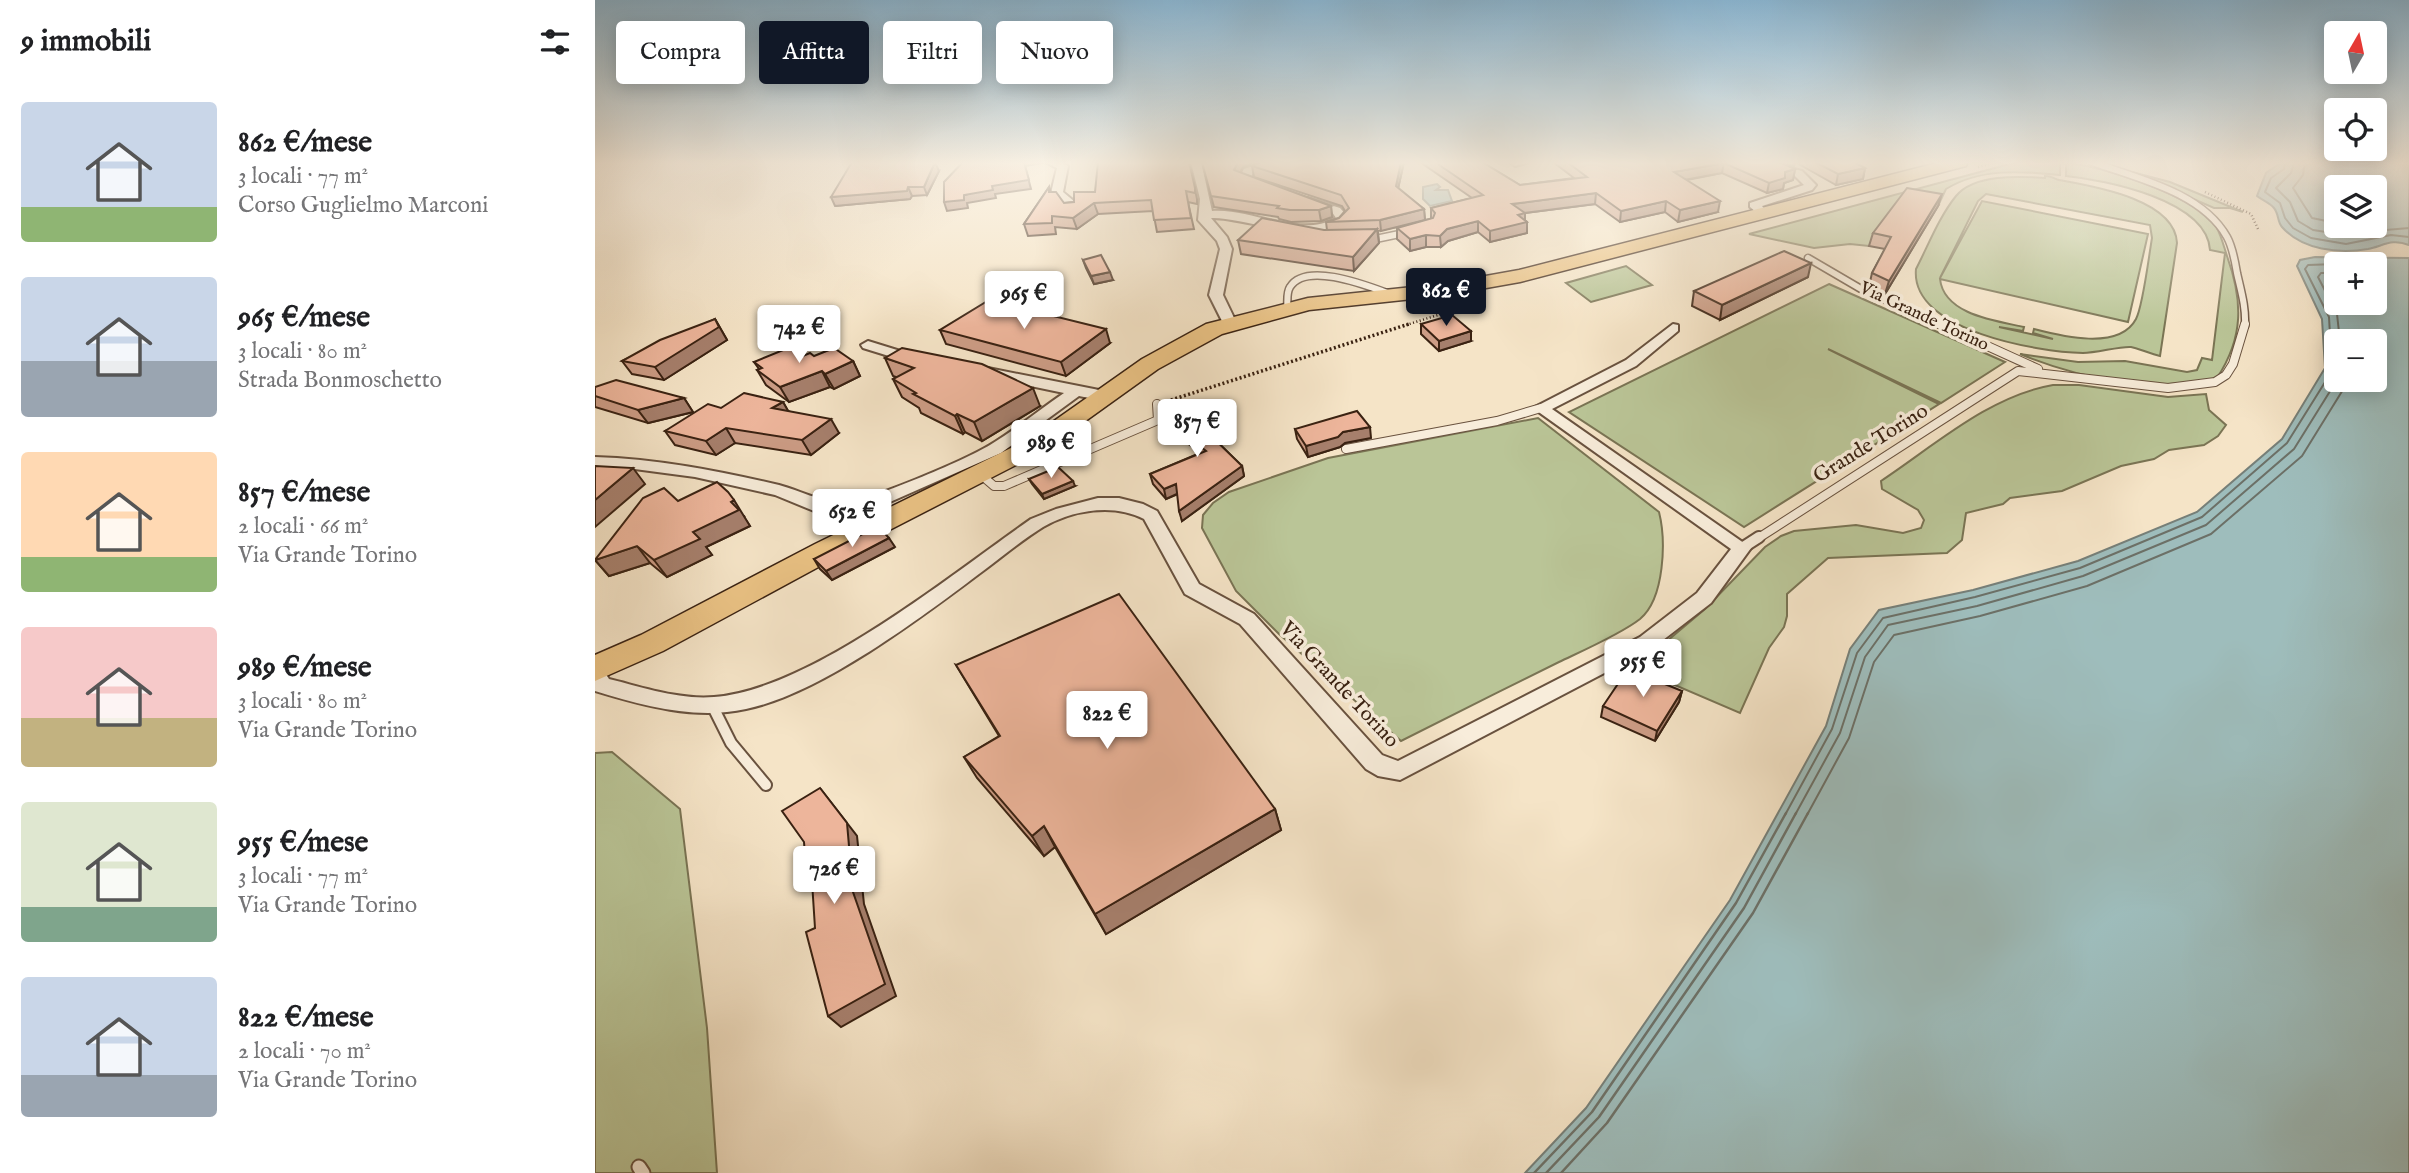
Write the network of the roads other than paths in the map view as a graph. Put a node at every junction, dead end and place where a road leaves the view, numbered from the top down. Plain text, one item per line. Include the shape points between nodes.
1 (1205, 217) edge
2 (1220, 217) edge
3 (1247, 217) edge
4 (1342, 217) edge
5 (1748, 217) edge
6 (2212, 217) edge
7 (1416, 229) edge
8 (1314, 237) edge
9 (1354, 243) edge
10 (1808, 258) edge
11 (1394, 295) junction
12 (1287, 309) junction
13 (1230, 324) junction
14 (1673, 328) dead end
15 (868, 345) dead end
16 (929, 365) edge
17 (967, 370) edge
18 (2042, 370) junction
19 (1076, 391) junction
20 (1104, 396) junction
21 (1157, 404) dead end
22 (1541, 408) junction
23 (1346, 449) dead end
24 (595, 462) edge
25 (980, 474) junction
26 (1742, 548) junction
27 (597, 679) edge
28 (713, 706) junction
29 (767, 785) dead end

1 - 13 street via 1226,249 1216,295
2 - 8 lane
3 - 4 street via 1314,230 1331,227
5 - 11 main road via 1520,276
6 - 18 lane via 2227,235 2243,295 2246,328 2233,367 2218,382 2153,386
7 - 9 lane
10 - 18 lane, Via Grande Torino via 1860,289
11 - 12 main road
11 - 12 lane via 1332,276 1309,277 1293,283
12 - 13 main road
13 - 20 main road via 1185,343
14 - 22 street via 1631,363
15 - 16 street
17 - 19 street
18 - 26 lane, Grande Torino via 2018,371
19 - 20 street
19 - 24 street via 995,449 884,498 844,508 814,505 780,491 695,472
20 - 25 main road via 1036,445
21 - 25 lane via 1158,420 1004,486 994,486
22 - 23 lane
22 - 26 street
25 - 27 main road
26 - 28 street, Via Grande Torino via 1704,598 1647,642 1400,771 1374,762 1247,619 1192,589 1151,515 1119,504 1098,504 1037,523 898,622 829,663 757,699
27 - 28 street, Via Grande Torino
28 - 29 lane via 731,743

